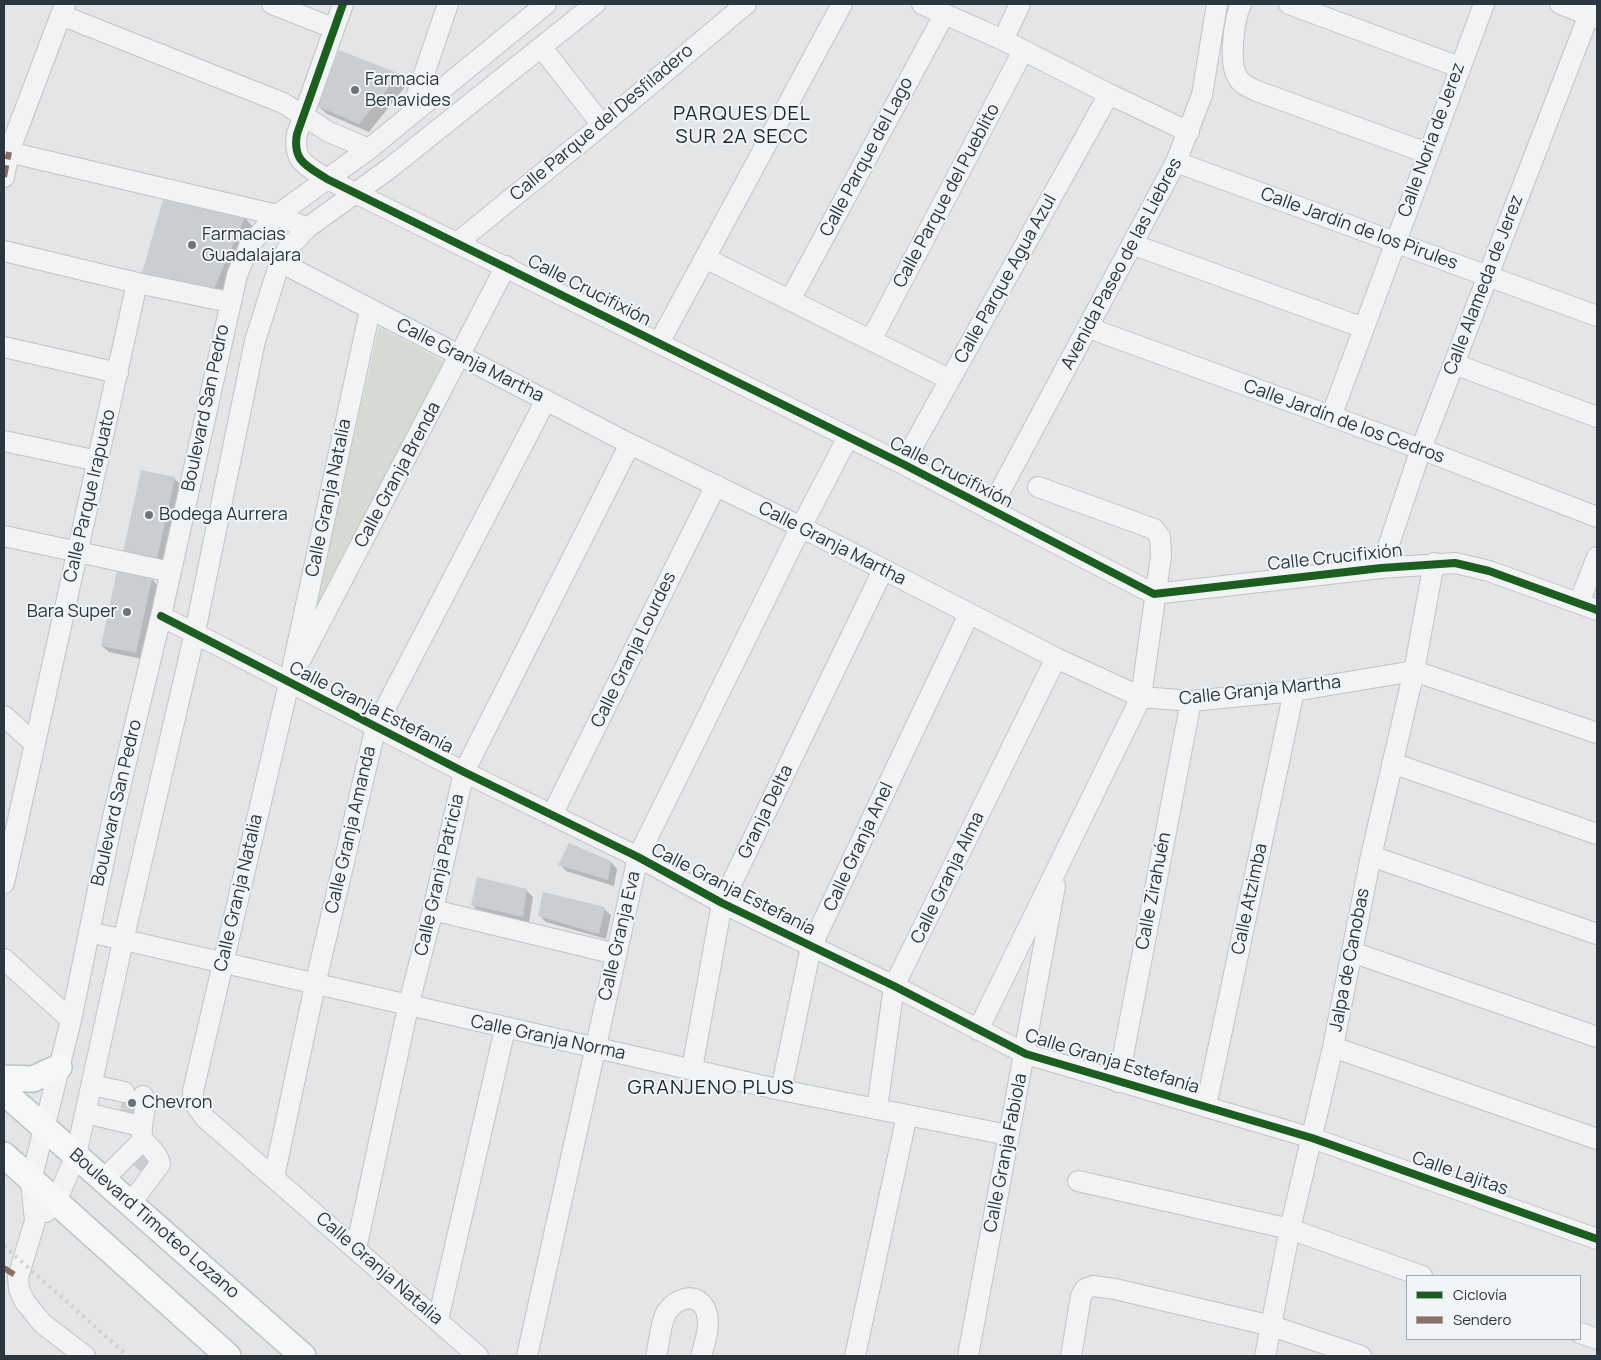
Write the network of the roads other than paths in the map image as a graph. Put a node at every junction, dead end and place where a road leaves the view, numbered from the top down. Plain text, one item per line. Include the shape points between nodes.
1 (272, 4) edge
2 (343, 4) edge
3 (448, 4) edge
4 (546, 4) edge
5 (595, 4) edge
6 (746, 4) edge
7 (842, 4) edge
8 (922, 4) edge
9 (1020, 4) edge
10 (1217, 4) edge
11 (1241, 4) edge
12 (1289, 4) edge
13 (1484, 4) edge
14 (1560, 4) edge
15 (63, 9) edge
16 (1593, 12) edge
17 (944, 15) junction
18 (333, 28) junction
19 (1003, 40) junction
20 (542, 48) junction
21 (1023, 51) junction
22 (1459, 67) junction
23 (1109, 94) junction
24 (304, 114) junction
25 (410, 116) junction
26 (602, 125) junction
27 (1189, 132) junction
28 (369, 149) junction
29 (7, 151) edge
30 (1428, 153) junction
31 (1176, 162) junction
32 (4, 176) edge
33 (328, 178) junction
34 (358, 193) junction
35 (277, 215) junction
36 (307, 228) junction
37 (458, 242) junction
38 (1395, 242) junction
39 (1134, 245) junction
40 (4, 251) edge
41 (705, 258) junction
42 (280, 262) junction
43 (506, 266) junction
44 (1488, 276) junction
45 (137, 283) junction
46 (790, 300) junction
47 (229, 302) junction
48 (370, 310) junction
49 (1596, 310) edge
50 (1089, 328) junction
51 (1364, 328) junction
52 (871, 340) junction
53 (659, 343) junction
54 (4, 347) edge
55 (460, 355) junction
56 (1454, 364) junction
57 (118, 373) junction
58 (950, 379) junction
59 (546, 400) junction
60 (1331, 417) junction
61 (1597, 417) edge
62 (848, 437) junction
63 (4, 440) edge
64 (630, 444) junction
65 (1421, 449) junction
66 (98, 461) junction
67 (903, 464) junction
68 (716, 485) junction
69 (1038, 487) dead end
70 (990, 510) junction
71 (1597, 517) edge
72 (801, 527) junction
73 (4, 536) edge
74 (78, 553) junction
75 (1597, 557) edge
76 (1434, 563) junction
77 (1381, 568) junction
78 (883, 570) junction
79 (171, 572) junction
80 (1154, 594) junction
81 (1588, 607) edge
82 (968, 614) junction
83 (161, 616) junction
84 (195, 632) junction
85 (1056, 658) junction
86 (1414, 671) junction
87 (289, 683) junction
88 (1294, 691) junction
89 (1141, 696) junction
90 (1191, 701) junction
91 (4, 716) edge
92 (376, 726) junction
93 (1597, 733) edge
94 (35, 744) junction
95 (1392, 763) junction
96 (464, 772) junction
97 (552, 815) junction
98 (1597, 834) edge
99 (8, 841) edge
100 (1371, 856) junction
101 (638, 857) junction
102 (1059, 861) junction
103 (4, 883) edge
104 (722, 903) junction
105 (433, 910) junction
106 (89, 932) junction
107 (1597, 934) edge
108 (123, 942) junction
109 (812, 947) junction
110 (1352, 952) junction
111 (616, 954) junction
112 (4, 959) edge
113 (222, 963) junction
114 (315, 985) junction
115 (894, 986) junction
116 (408, 1007) junction
117 (71, 1020) junction
118 (504, 1029) junction
119 (978, 1030) junction
120 (1597, 1037) edge
121 (1333, 1047) junction
122 (595, 1049) junction
123 (1026, 1054) junction
124 (59, 1066) junction
125 (692, 1069) junction
126 (4, 1078) edge
127 (1118, 1082) junction
128 (92, 1085) junction
129 (781, 1090) junction
130 (4, 1092) edge
131 (1206, 1106) junction
132 (877, 1109) junction
133 (86, 1113) junction
134 (907, 1115) junction
135 (46, 1128) junction
136 (141, 1133) junction
137 (1008, 1135) junction
138 (1312, 1138) junction
139 (1597, 1139) edge
140 (4, 1155) edge
141 (76, 1155) junction
142 (274, 1177) junction
143 (104, 1179) junction
144 (32, 1181) junction
145 (1078, 1181) dead end
146 (56, 1202) junction
147 (131, 1203) junction
148 (35, 1221) junction
149 (1290, 1229) junction
150 (1597, 1239) edge
151 (356, 1249) junction
152 (1419, 1275) edge
153 (438, 1320) junction
154 (1272, 1326) junction
155 (1581, 1333) edge
156 (1597, 1339) edge
157 (85, 1356) edge
158 (228, 1356) edge
159 (303, 1356) edge
160 (478, 1356) edge
161 (527, 1356) edge
162 (656, 1356) edge
163 (701, 1356) edge
164 (855, 1356) edge
165 (968, 1356) edge
166 (1071, 1356) edge
167 (1265, 1356) edge
168 (1361, 1356) edge

1 - 18 street
2 - 18 street, Calle Crucifixión
3 - 25 street
4 - 25 street, Boulevard San Pedro
5 - 20 street
6 - 26 street, Calle Parque del Desfiladero
7 - 41 street
8 - 17 street
9 - 19 street
10 - 27 street, Avenida Paseo de las Liebres via 1203,88
11 - 30 street via 1234,25 1233,63 1239,81 1257,91
12 - 22 street
13 - 22 street, Calle Noria de Jerez
14 - 16 street
15 - 24 street
15 - 29 street
16 - 44 street, Calle Alameda de Jerez
17 - 19 street
17 - 46 street, Calle Parque del Lago
18 - 24 street, Calle Crucifixión
19 - 21 street
20 - 26 street
20 - 34 street, Boulevard San Pedro
21 - 23 street
21 - 52 street, Calle Parque del Pueblito
22 - 30 street, Calle Noria de Jerez
23 - 27 street
23 - 58 street, Calle Parque Agua Azul
24 - 28 street via 329,132
24 - 33 street, Calle Crucifixión via 295,147 299,158
25 - 28 street, Boulevard San Pedro
26 - 37 street, Calle Parque del Desfiladero
27 - 31 street, Avenida Paseo de las Liebres
28 - 33 street, Boulevard San Pedro
29 - 32 street
29 - 35 street
30 - 38 street, Calle Noria de Jerez
31 - 38 street, Calle Jardín de los Pirules
31 - 39 street, Avenida Paseo de las Liebres
33 - 34 street, Calle Crucifixión
33 - 35 street, Boulevard San Pedro
34 - 36 street, Boulevard San Pedro
34 - 37 street, Calle Crucifixión
35 - 36 street
35 - 47 street, Boulevard San Pedro via 262,229 247,251
36 - 42 street, Boulevard San Pedro
37 - 43 street, Calle Crucifixión
38 - 44 street, Calle Jardín de los Pirules
38 - 51 street, Calle Noria de Jerez
39 - 50 street, Avenida Paseo de las Liebres
39 - 51 street
40 - 45 street
41 - 46 street
41 - 53 street
42 - 48 street, Calle Granja Martha
42 - 84 street, Boulevard San Pedro via 255,341
43 - 53 street, Calle Crucifixión
43 - 55 street, Calle Granja Brenda
44 - 49 street, Calle Jardín de los Pirules
44 - 56 street, Calle Alameda de Jerez
45 - 47 street
45 - 57 street, Calle Parque Irapuato
46 - 52 street
47 - 79 street, Boulevard San Pedro
48 - 55 street, Calle Granja Martha
48 - 87 street, Calle Granja Natalia
50 - 60 street, Calle Jardín de los Cedros
50 - 70 street, Avenida Paseo de las Liebres
51 - 60 street, Calle Noria de Jerez
52 - 58 street
53 - 62 street, Calle Crucifixión
54 - 57 street
55 - 59 street, Calle Granja Martha
55 - 87 street, Calle Granja Brenda
56 - 61 street
56 - 65 street, Calle Alameda de Jerez
57 - 66 street, Calle Parque Irapuato
58 - 67 street, Calle Parque Agua Azul
59 - 64 street, Calle Granja Martha
59 - 92 street, Calle Granja Amanda
60 - 65 street, Calle Jardín de los Cedros
62 - 67 street, Calle Crucifixión
62 - 72 street, Calle Granja Eva
63 - 66 street
64 - 68 street, Calle Granja Martha
64 - 96 street, Calle Granja Patricia
65 - 71 street, Calle Jardín de los Cedros
65 - 77 street, Calle Alameda de Jerez
66 - 74 street, Calle Parque Irapuato
67 - 70 street, Calle Crucifixión
68 - 72 street, Calle Granja Martha
68 - 97 street, Calle Granja Lourdes
69 - 80 street, Calle Granja Fabiola via 1154,530 1162,546
70 - 80 street, Calle Crucifixión
72 - 78 street, Calle Granja Martha
72 - 101 street, Calle Granja Eva
73 - 74 street
74 - 79 street
74 - 94 street, Calle Parque Irapuato
75 - 81 street
76 - 77 street, Calle Crucifixión
76 - 81 street, Calle Crucifixión via 1470,565
76 - 86 street, Jalpa de Canobas
77 - 80 street, Calle Crucifixión
78 - 82 street, Calle Granja Martha
78 - 104 street, Granja Delta
79 - 83 street, Boulevard San Pedro
80 - 89 street, Calle Granja Fabiola
82 - 85 street, Calle Granja Martha
82 - 109 street, Calle Granja Anel
83 - 84 street, Calle Granja Estefanía
83 - 106 street, Boulevard San Pedro
84 - 87 street, Calle Granja Estefanía
84 - 108 street, Boulevard San Pedro
85 - 89 street, Calle Granja Martha
85 - 115 street, Calle Granja Alma
86 - 88 street, Calle Granja Martha
86 - 93 street
86 - 95 street, Jalpa de Canobas
87 - 92 street, Calle Granja Estefanía
87 - 113 street, Calle Granja Natalia
88 - 90 street, Calle Granja Martha
88 - 131 street, Calle Atzimba
89 - 90 street, Calle Granja Martha
89 - 102 street, Calle Granja Fabiola
90 - 127 street, Calle Zirahuén
91 - 94 street
92 - 96 street, Calle Granja Estefanía
92 - 114 street, Calle Granja Amanda
94 - 99 street, Calle Parque Irapuato
95 - 98 street
95 - 100 street, Jalpa de Canobas
96 - 97 street, Calle Granja Estefanía
96 - 105 street, Calle Granja Patricia
97 - 101 street, Calle Granja Estefanía
99 - 103 street, Calle Parque Irapuato
100 - 107 street
100 - 110 street, Jalpa de Canobas
101 - 104 street, Calle Granja Estefanía
101 - 111 street, Calle Granja Eva
102 - 119 street, Calle Granja Fabiola
102 - 123 street, Calle Granja Fabiola
104 - 109 street, Calle Granja Estefanía
104 - 125 street, Granja Delta
105 - 111 street
105 - 116 street, Calle Granja Patricia
106 - 108 street, Calle Granja Norma
106 - 117 street, Boulevard San Pedro
108 - 113 street, Calle Granja Norma
108 - 128 street, Boulevard San Pedro
109 - 115 street, Calle Granja Estefanía
109 - 129 street, Calle Granja Anel
110 - 120 street
110 - 121 street, Jalpa de Canobas
111 - 122 street, Calle Granja Eva
112 - 117 street
113 - 114 street, Calle Granja Norma
113 - 142 street, Calle Granja Natalia via 193,1101 205,1118
114 - 116 street, Calle Granja Norma
114 - 142 street, Calle Granja Amanda
115 - 119 street, Calle Granja Estefanía
115 - 132 street, Calle Granja Alma
116 - 118 street, Calle Granja Norma
116 - 151 street, Calle Granja Patricia
117 - 124 street, Boulevard San Pedro
118 - 122 street, Calle Granja Norma
118 - 153 street
119 - 123 street, Calle Granja Estefanía
121 - 138 street, Jalpa de Canobas
121 - 139 street
122 - 125 street, Calle Granja Norma
122 - 161 street, Calle Granja Eva
123 - 127 street, Calle Granja Estefanía
123 - 137 street, Calle Granja Fabiola
124 - 126 main road via 33,1079
124 - 135 street, Boulevard San Pedro
125 - 129 street, Calle Granja Norma
127 - 131 street, Calle Granja Estefanía
128 - 133 street, Boulevard San Pedro
128 - 136 street via 133,1094 145,1101
129 - 132 street, Calle Granja Norma
130 - 135 main road, Boulevard Timoteo Lozano
131 - 138 street, Calle Granja Estefanía
132 - 134 street, Calle Granja Norma
133 - 136 street
133 - 141 street, Boulevard San Pedro
134 - 137 street, Calle Granja Norma
134 - 164 street
135 - 141 main road, Boulevard Timoteo Lozano
135 - 144 street, Boulevard San Pedro
136 - 143 street
136 - 147 street via 157,1154 160,1164
137 - 165 street, Calle Granja Fabiola
138 - 149 street, Jalpa de Canobas
138 - 150 street, Calle Lajitas
140 - 144 main road
141 - 143 main road, Boulevard Timoteo Lozano
141 - 146 street, Boulevard San Pedro
142 - 151 street, Calle Granja Natalia
143 - 147 main road, Boulevard Timoteo Lozano
144 - 146 main road
144 - 148 street, Boulevard San Pedro
145 - 149 street
146 - 148 street
146 - 158 main road
147 - 159 main road, Boulevard Timoteo Lozano
148 - 157 street via 18,1277 19,1289 43,1324
149 - 152 street
149 - 154 street, Jalpa de Canobas
151 - 153 street, Calle Granja Natalia
153 - 160 street, Calle Granja Natalia
154 - 166 street via 1115,1288 1093,1286 1085,1289 1081,1296
154 - 167 street, Jalpa de Canobas
154 - 168 street
155 - 156 street
162 - 163 street via 664,1317 681,1298 702,1304 707,1313 708,1328

